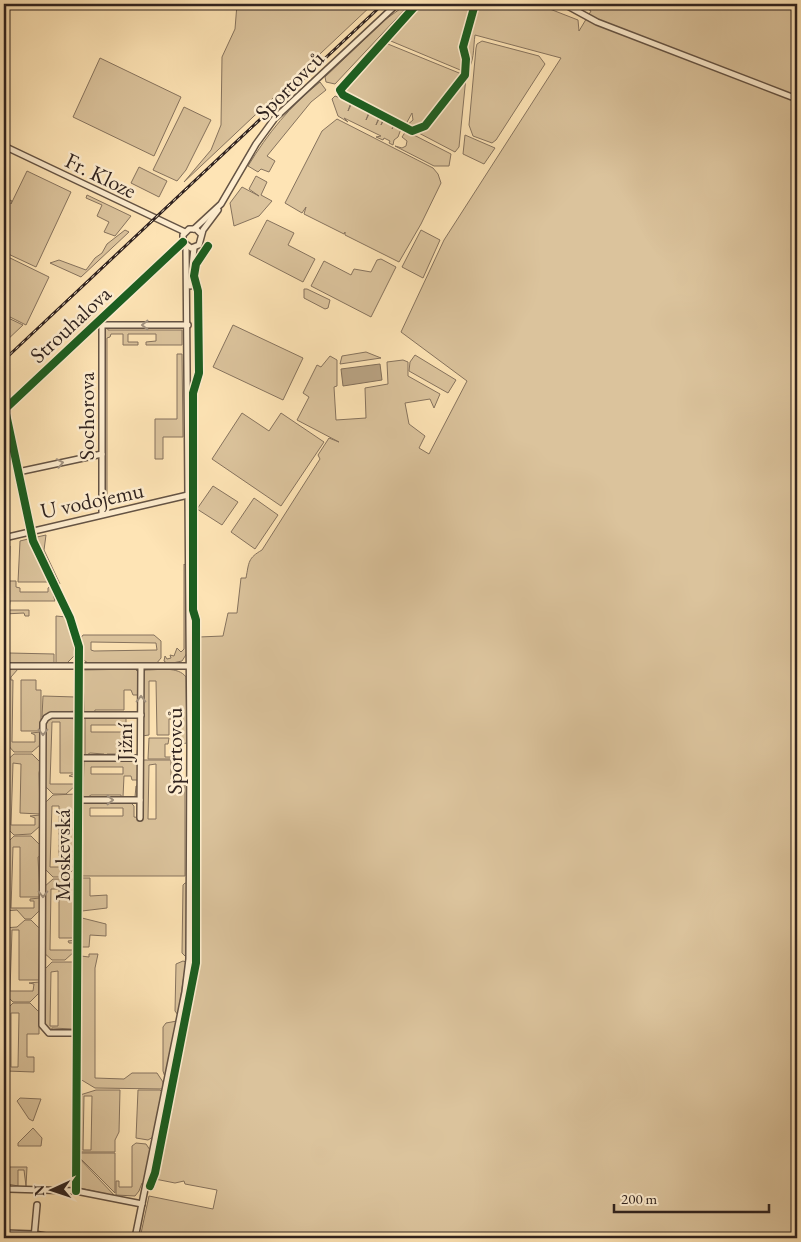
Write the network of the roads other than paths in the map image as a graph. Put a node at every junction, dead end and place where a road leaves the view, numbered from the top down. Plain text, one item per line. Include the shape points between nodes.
1 (397, 4) edge
2 (564, 4) edge
3 (797, 99) edge
4 (4, 146) edge
5 (221, 204) junction
6 (194, 229) junction
7 (184, 232) junction
8 (201, 234) junction
9 (185, 244) junction
10 (194, 248) junction
11 (188, 294) junction
12 (102, 318) junction
13 (102, 325) junction
14 (188, 325) junction
15 (102, 454) junction
16 (18, 472) junction
17 (188, 495) junction
18 (102, 514) junction
19 (31, 530) junction
20 (4, 538) edge
21 (4, 614) edge
22 (4, 658) edge
23 (4, 666) edge
24 (80, 666) junction
25 (189, 666) junction
26 (141, 667) junction
27 (79, 715) junction
28 (141, 715) junction
29 (80, 758) junction
30 (140, 758) junction
31 (80, 800) junction
32 (140, 800) junction
33 (140, 818) dead end
34 (77, 1033) junction
35 (4, 1184) edge
36 (76, 1191) junction
37 (142, 1204) junction
38 (37, 1205) dead end
39 (4, 1233) edge
40 (34, 1236) edge
41 (57, 1238) edge
42 (135, 1238) edge

1 - 5 street, Sportovců via 275,118
2 - 3 street via 596,22
4 - 7 street, Fr. Kloze
5 - 6 street, Sportovců
5 - 8 street, Sportovců
6 - 7 street, Sportovců
6 - 8 street
7 - 9 street, Sportovců
8 - 10 street, Sportovců via 201,242
9 - 10 street
9 - 11 street, Sportovců
9 - 12 street, Strouhalova
10 - 11 street, Sportovců
11 - 14 street, Sportovců
12 - 13 street, Sochorova
12 - 16 street, Strouhalova via 5,409
14 -> 13 street
13 - 15 street, Sochorova
14 - 17 street, Sportovců
16 -> 15 street
15 - 18 street, Sochorova
16 - 19 street, Strouhalova
17 - 18 street, U vodojemu
17 - 25 street, Sportovců
18 - 19 street, U vodojemu
19 - 20 street, U vodojemu
19 - 24 street, Moskevská via 33,541 77,635
21 - 22 street
23 - 24 street
24 - 26 street
24 - 27 street, Moskevská
25 - 26 street
25 - 37 street, Sportovců via 188,968
28 -> 26 street, Jižní
27 - 28 street
27 - 29 street, Moskevská
27 -> 34 street via 49,716 43,723 42,1025 48,1033
28 - 30 street, Jižní
29 - 30 street
29 - 31 street, Moskevská
30 - 32 street, Jižní
31 -> 32 street
31 - 34 street, Moskevská
32 - 33 street, Jižní
34 - 36 street, Moskevská
35 - 36 street via 13,1190
36 - 37 street
37 - 42 street, Sportovců
38 - 40 street
39 - 40 street
40 - 41 street

